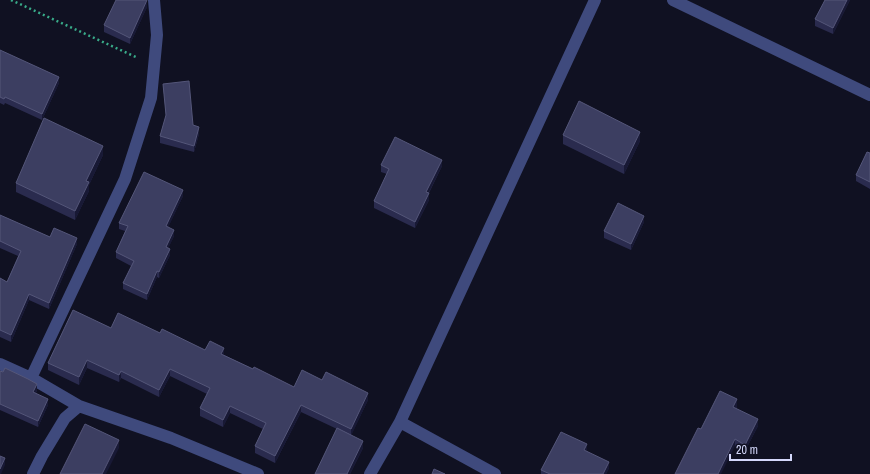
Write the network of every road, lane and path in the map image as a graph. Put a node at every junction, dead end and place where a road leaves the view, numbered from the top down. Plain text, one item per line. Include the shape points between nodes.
1 (10, 0) edge
2 (154, 0) edge
3 (595, 0) edge
4 (673, 0) edge
5 (155, 65) junction
6 (870, 95) edge
7 (0, 364) edge
8 (31, 378) junction
9 (79, 406) junction
10 (400, 422) junction
11 (33, 474) edge
12 (258, 474) edge
13 (370, 474) edge
14 (495, 474) edge

1 - 5 path
2 - 5 street via 157,35
3 - 10 street
4 - 6 street
5 - 8 street via 151,98 125,179
7 - 8 street
8 - 9 street
9 - 11 street via 65,418
9 - 12 street via 171,438
10 - 13 street
10 - 14 street

